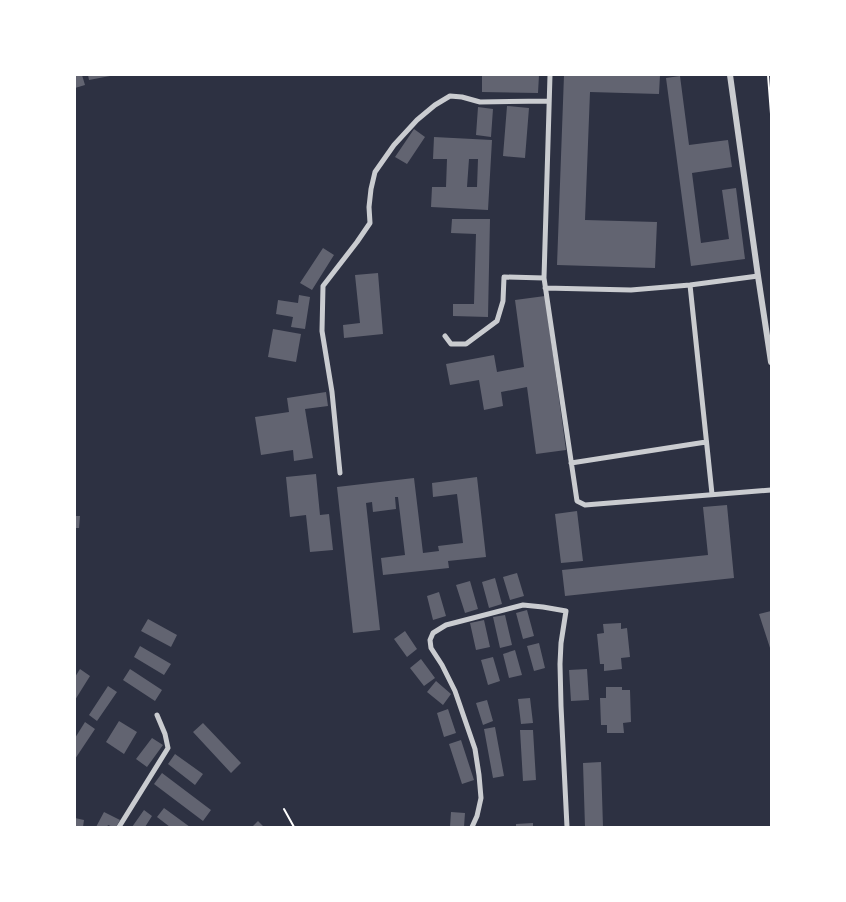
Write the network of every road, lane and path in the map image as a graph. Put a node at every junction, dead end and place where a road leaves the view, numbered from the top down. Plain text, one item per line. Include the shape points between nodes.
1 (550, 75) edge
2 (730, 75) edge
3 (768, 75) edge
4 (549, 102) junction
5 (771, 114) edge
6 (758, 276) junction
7 (544, 278) junction
8 (690, 284) junction
9 (545, 288) junction
10 (445, 336) dead end
11 (771, 362) edge
12 (706, 442) junction
13 (570, 463) junction
14 (340, 473) dead end
15 (771, 490) edge
16 (712, 494) junction
17 (157, 716) dead end
18 (284, 810) dead end
19 (119, 827) edge
20 (294, 827) edge
21 (472, 827) edge
22 (567, 827) edge

1 - 4 street
2 - 6 street
3 - 5 path
4 - 7 street
4 - 14 street via 480,102 450,96 417,120 375,172 370,189 370,223 323,286 322,331
6 - 8 street
6 - 11 street
7 - 9 street
7 - 10 street via 504,277 503,301 497,320 466,344 451,344
8 - 9 street via 632,290
8 - 12 street
9 - 13 street
12 - 13 street
12 - 16 street
13 - 16 street via 577,501 585,504
15 - 16 street
17 - 19 street via 168,748
18 - 20 path
21 - 22 street via 481,798 475,750 455,691 431,648 430,640 446,625 523,605 566,611 560,664

